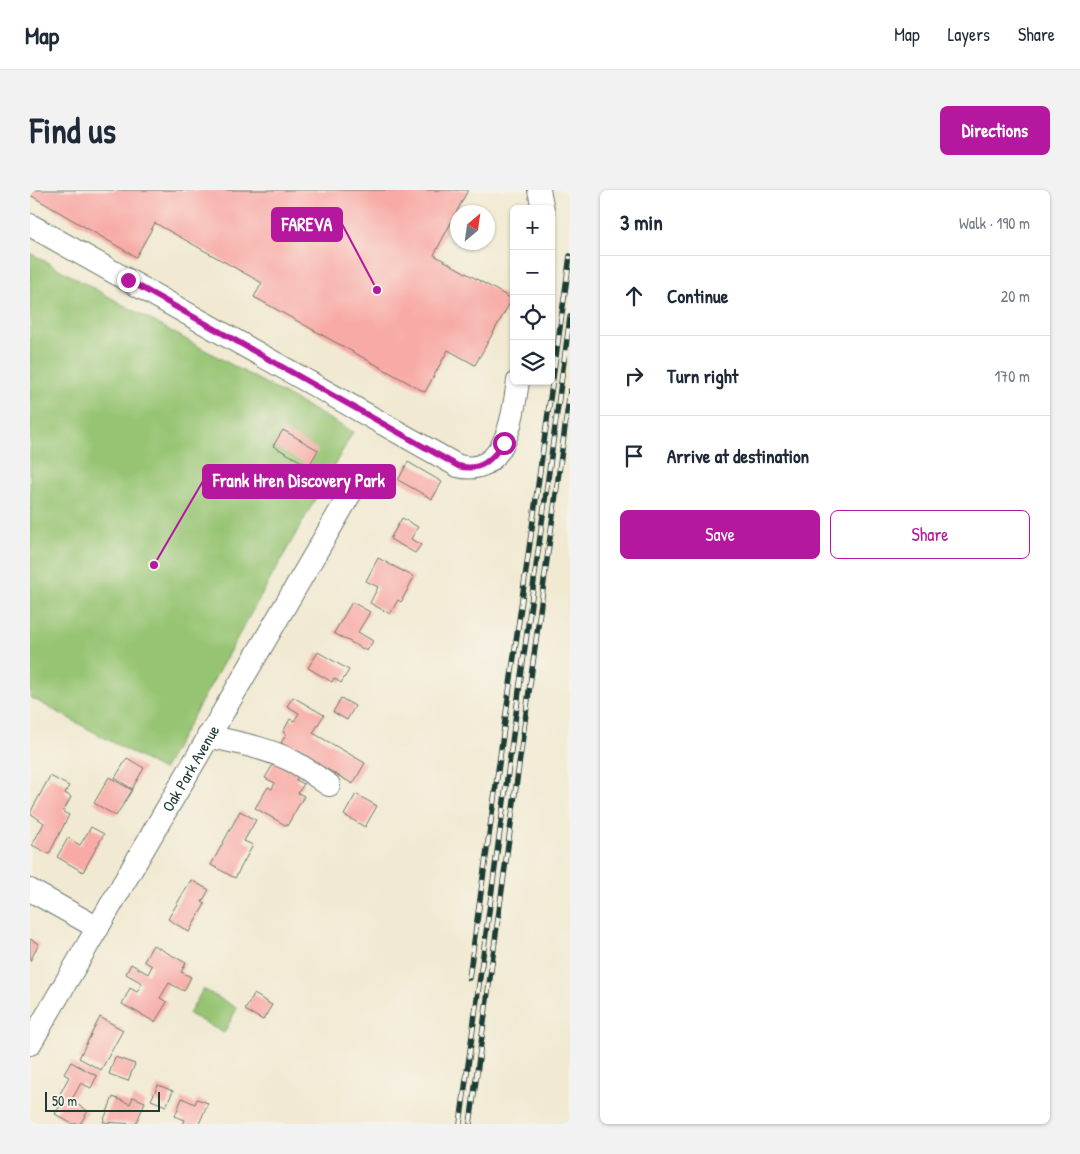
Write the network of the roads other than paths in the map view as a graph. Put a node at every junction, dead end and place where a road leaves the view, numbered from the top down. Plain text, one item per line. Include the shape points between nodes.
1 (539, 190) edge
2 (542, 205) edge
3 (30, 226) edge
4 (517, 385) edge
5 (350, 494) dead end
6 (208, 736) junction
7 (328, 785) dead end
8 (30, 890) edge
9 (98, 928) junction
10 (30, 1044) edge

1 - 2 street
3 - 4 street via 458,466 478,468 504,443
5 - 6 street, Oak Park Avenue
6 - 7 street via 281,756
6 - 9 street, Oak Park Avenue
8 - 9 street
9 - 10 street, Oak Park Avenue

